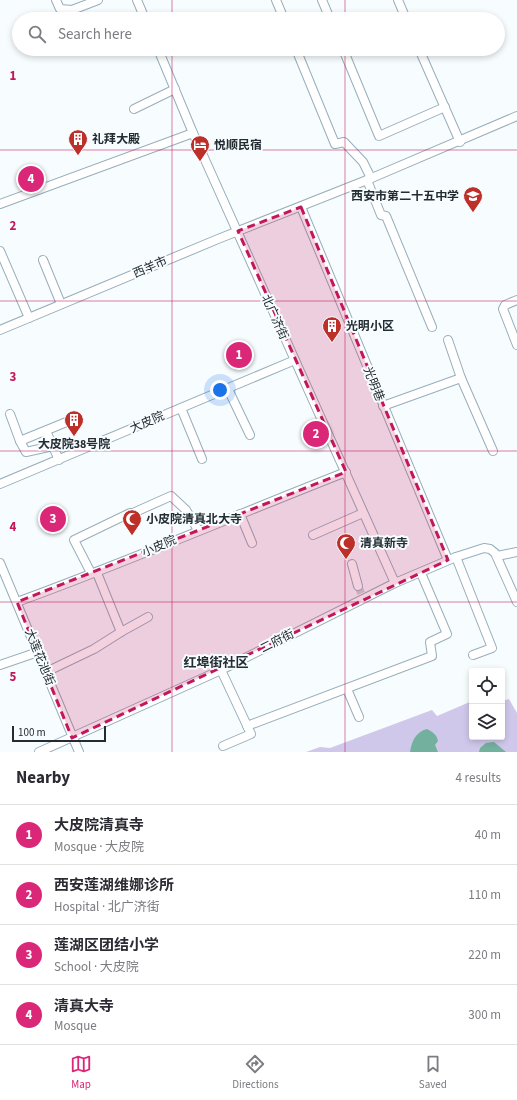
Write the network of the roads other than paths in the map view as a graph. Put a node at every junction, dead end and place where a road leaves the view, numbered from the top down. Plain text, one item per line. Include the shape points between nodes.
1 (56, 0) edge
2 (98, 0) edge
3 (137, 0) edge
4 (276, 0) edge
5 (322, 0) edge
6 (398, 0) edge
7 (142, 12) edge
8 (281, 12) edge
9 (327, 12) edge
10 (403, 12) edge
11 (161, 56) edge
12 (299, 56) edge
13 (345, 56) edge
14 (422, 56) edge
15 (175, 89) junction
16 (445, 107) junction
17 (134, 108) dead end
18 (517, 116) edge
19 (194, 133) junction
20 (460, 142) junction
21 (369, 179) junction
22 (0, 204) edge
23 (300, 207) junction
24 (238, 231) junction
25 (0, 251) edge
26 (43, 260) dead end
27 (517, 300) edge
28 (61, 304) junction
29 (29, 318) junction
30 (432, 327) dead end
31 (0, 330) edge
32 (448, 340) dead end
33 (517, 345) edge
34 (295, 360) junction
35 (462, 378) junction
36 (228, 389) junction
37 (383, 406) junction
38 (181, 408) junction
39 (10, 414) dead end
40 (69, 421) dead end
41 (46, 431) junction
42 (250, 435) dead end
43 (20, 441) junction
44 (53, 446) junction
45 (493, 451) dead end
46 (202, 459) dead end
47 (59, 460) junction
48 (346, 472) junction
49 (0, 484) edge
50 (363, 513) junction
51 (240, 514) junction
52 (198, 530) junction
53 (313, 535) dead end
54 (252, 543) dead end
55 (517, 552) edge
56 (497, 556) junction
57 (456, 557) junction
58 (448, 560) junction
59 (0, 563) edge
60 (352, 564) dead end
61 (420, 572) junction
62 (97, 573) junction
63 (395, 583) junction
64 (358, 586) tunnel mouth
65 (17, 602) junction
66 (517, 602) edge
67 (148, 617) dead end
68 (120, 632) junction
69 (38, 652) junction
70 (473, 655) dead end
71 (0, 665) edge
72 (221, 670) junction
73 (46, 672) junction
74 (347, 689) junction
75 (359, 717) dead end
76 (247, 726) junction
77 (72, 738) junction
78 (223, 746) dead end
79 (39, 752) edge
80 (79, 752) edge

1 - 2 street via 60,10 72,10
3 - 7 street
4 - 8 street
5 - 9 street
6 - 10 street
11 - 15 street, 北广济街
12 - 21 street via 336,144 344,142 363,162
13 - 16 street via 379,136
14 - 16 street
15 - 17 street
15 - 19 street, 北广济街
16 - 20 street
18 - 20 street, 西羊市
19 - 22 street
19 - 24 street, 北广济街
20 - 21 street, 西羊市
21 - 23 street, 西羊市
21 - 30 street via 381,215 386,216
23 - 24 street, 西羊市
23 - 37 street, 光明巷
24 - 28 street, 西羊市
24 - 34 street, 北广济街
25 - 29 street
26 - 28 street
27 - 33 street via 503,309
28 - 29 street, 西羊市
29 - 31 street, 西羊市
32 - 35 street
34 - 36 street, 大皮院
34 - 48 street, 北广济街
35 - 37 street
35 - 45 street
36 - 38 street, 大皮院
36 - 42 street
37 - 58 street, 光明巷
38 - 46 street
38 - 47 street, 大皮院
39 - 43 street
40 - 41 street
41 - 43 street
41 - 44 street
43 - 44 street via 26,452
44 - 47 street
47 - 49 street, 大皮院
48 - 50 street, 北广济街
48 - 51 street, 小皮院
50 - 53 street
50 - 63 street, 北广济街
51 - 52 street, 小皮院
51 - 54 street
52 - 62 street, 小皮院
52 - 62 street via 186,510 171,496 130,513 74,540 91,573
55 - 56 street
56 - 57 street, 二府街 via 492,550 484,548
56 - 66 street
57 - 58 street, 二府街
57 - 70 street via 492,648
58 - 61 street, 二府街
59 - 65 street, 大莲花池街
60 - 64 street
61 - 63 street, 二府街
61 - 74 street via 447,634 430,642 432,656
62 - 65 street, 小皮院
62 - 68 street
63 - 72 street, 二府街
65 - 69 street, 大莲花池街
67 - 68 street
68 - 73 street via 94,649
69 - 71 street
69 - 73 street, 大莲花池街
72 - 76 street
72 - 77 street, 二府街
73 - 77 street, 大莲花池街
74 - 75 street
74 - 76 street
76 - 78 street via 251,734
77 - 79 street, 二府街
77 - 80 street, 大莲花池街

